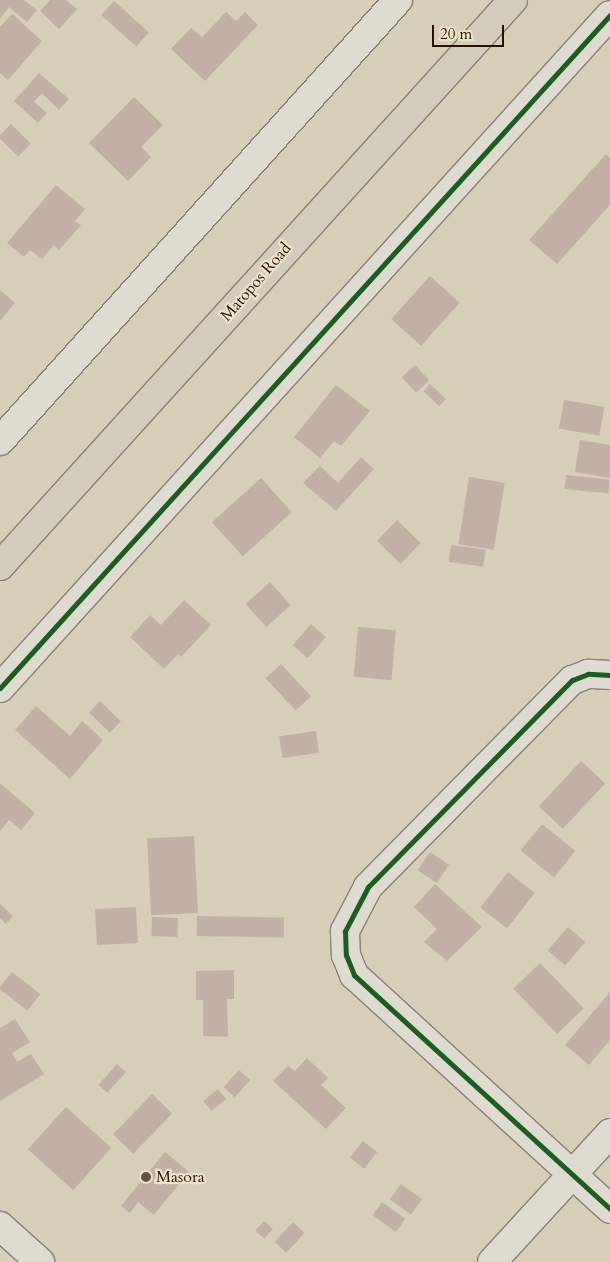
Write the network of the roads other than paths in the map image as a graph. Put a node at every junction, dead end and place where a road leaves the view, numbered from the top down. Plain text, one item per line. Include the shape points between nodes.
1 (398, 0) edge
2 (513, 0) edge
3 (610, 15) edge
4 (0, 441) edge
5 (0, 566) edge
6 (610, 674) edge
7 (0, 688) edge
8 (610, 1133) edge
9 (572, 1174) junction
10 (610, 1209) edge
11 (0, 1226) edge
12 (40, 1262) edge
13 (492, 1262) edge

1 - 4 street
2 - 5 main road, Matopos Road
3 - 7 street
6 - 9 street via 588,674 572,680 368,887 345,931 346,955 354,975
8 - 9 street
9 - 10 street
9 - 13 street
11 - 12 street

